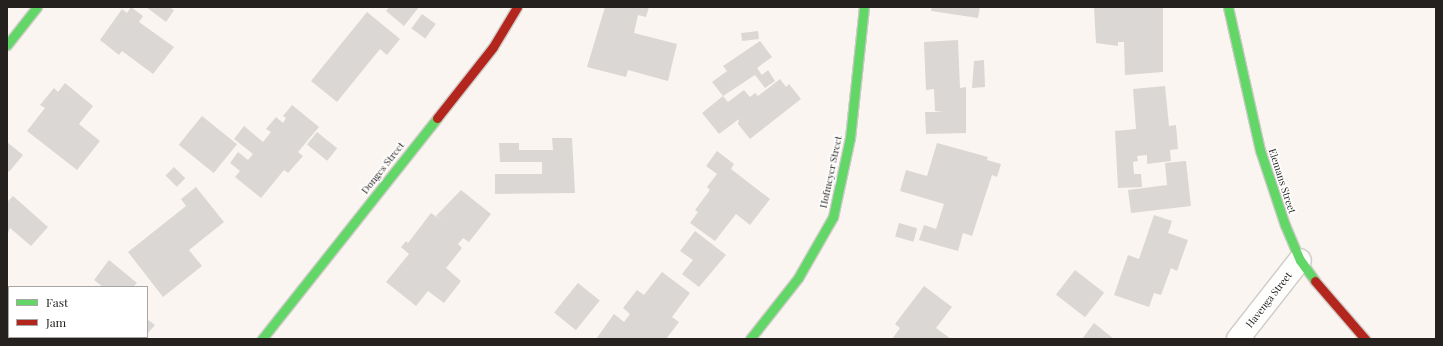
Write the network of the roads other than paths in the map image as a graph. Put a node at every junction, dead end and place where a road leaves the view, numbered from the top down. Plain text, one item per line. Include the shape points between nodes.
1 (37, 7) edge
2 (517, 7) edge
3 (864, 7) edge
4 (1228, 7) edge
5 (7, 45) edge
6 (1300, 260) junction
7 (262, 339) edge
8 (750, 339) edge
9 (1238, 339) edge
10 (1365, 339) edge

1 - 5 street
2 - 7 street, Donges Street via 493,47
3 - 8 street, Hofmeyer Street via 850,138 833,217 798,278
4 - 6 street, Elemans Street via 1260,150 1285,225
6 - 9 street, Havenga Street
6 - 10 street, Elemans Street via 1320,288

